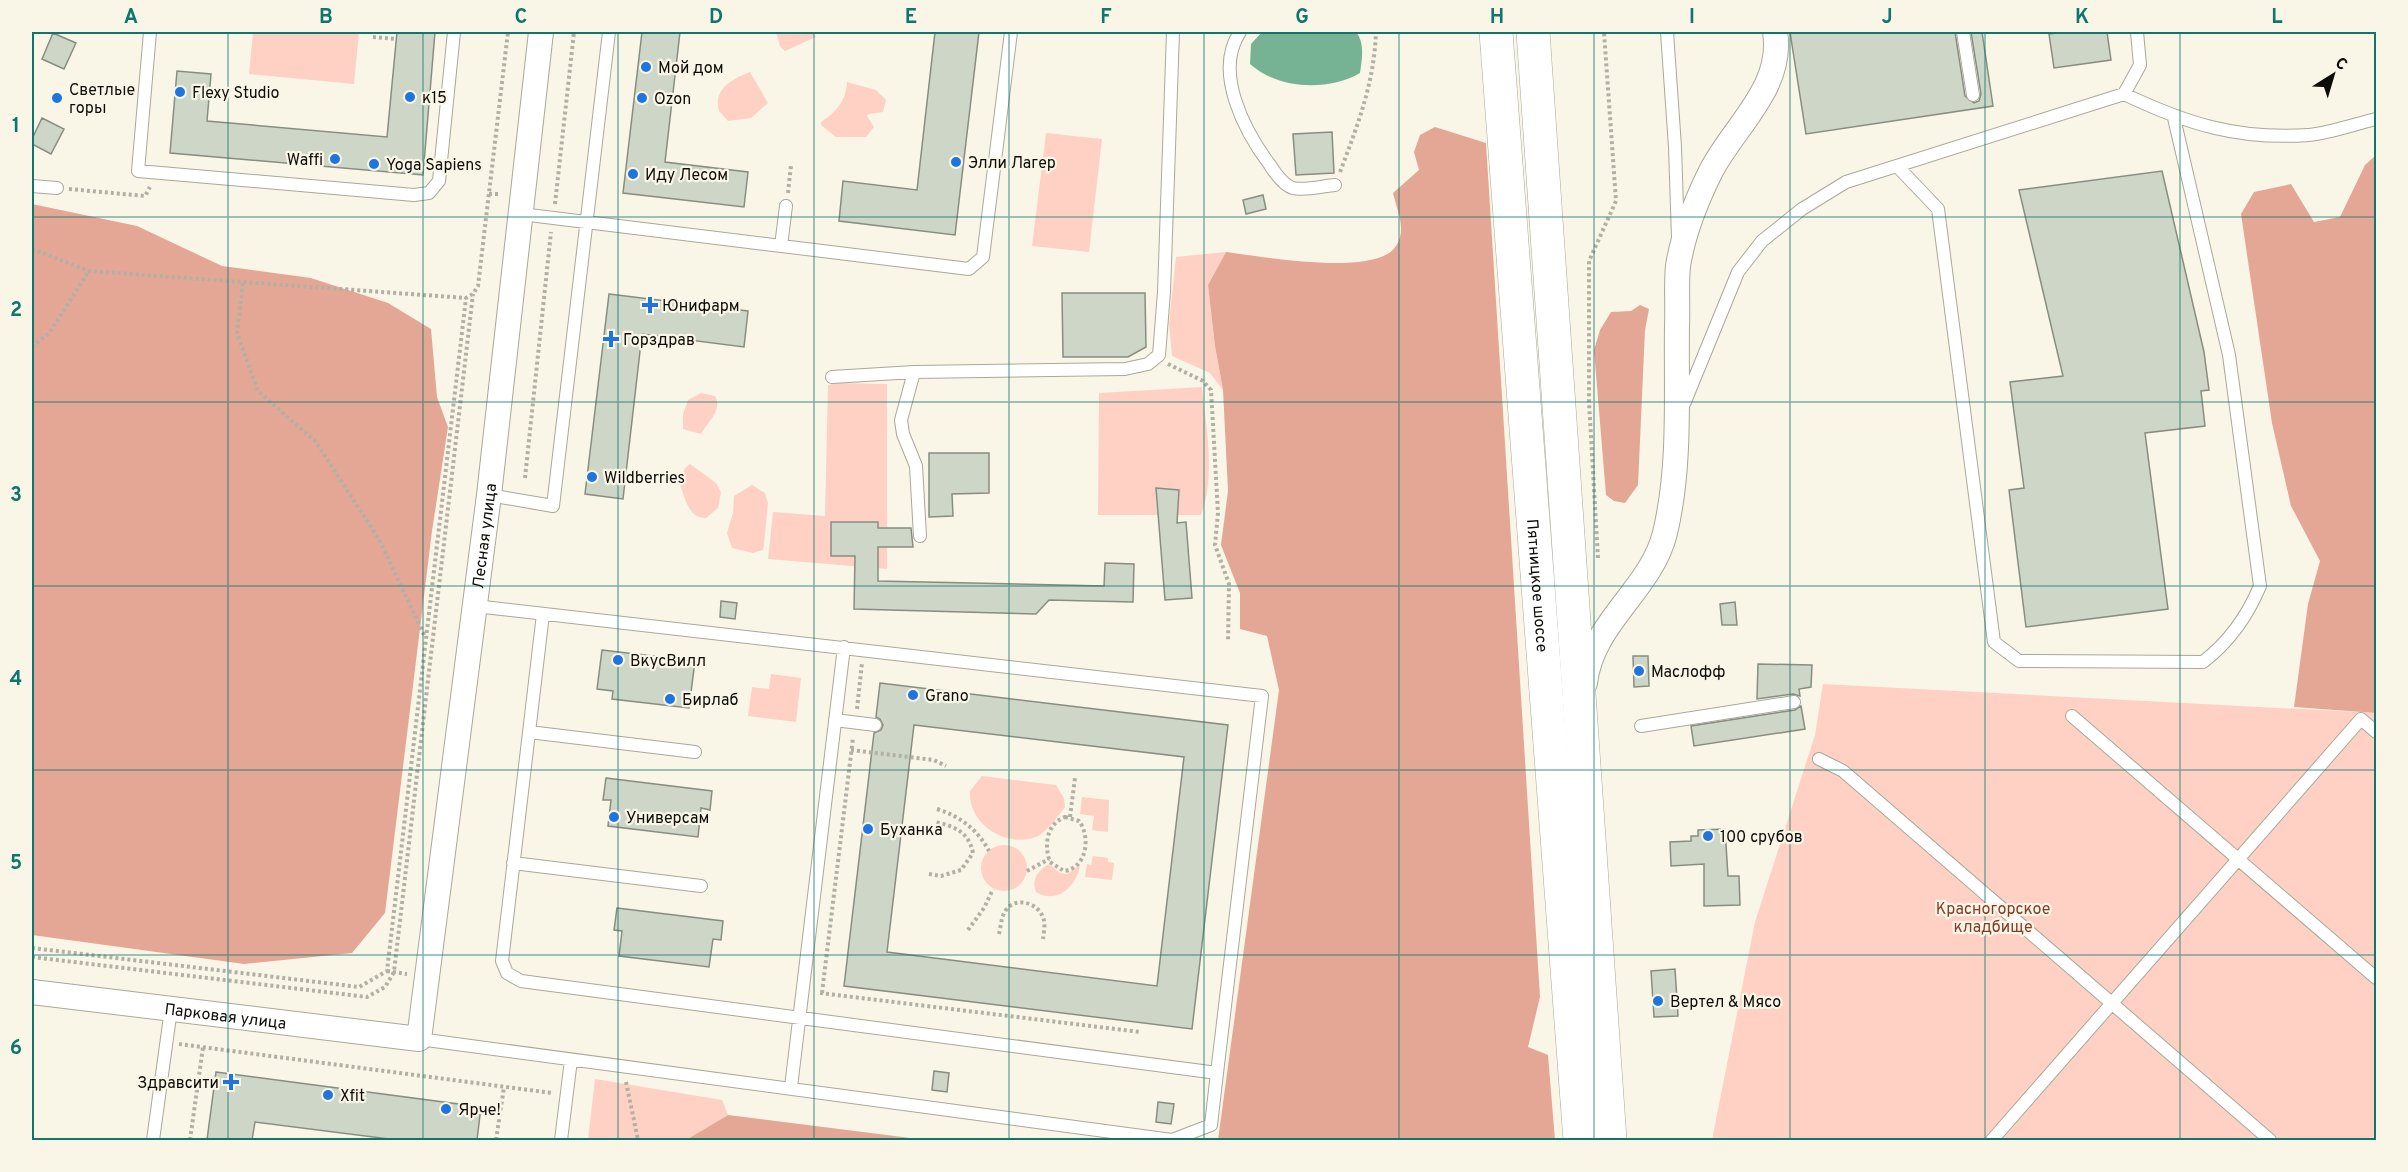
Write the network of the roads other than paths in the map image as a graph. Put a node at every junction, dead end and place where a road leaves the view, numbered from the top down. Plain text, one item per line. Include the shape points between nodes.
1 (150, 32) edge
2 (454, 32) edge
3 (541, 32) edge
4 (609, 32) edge
5 (1011, 32) edge
6 (1173, 32) edge
7 (1240, 32) edge
8 (1496, 32) edge
9 (1533, 32) edge
10 (1667, 32) edge
11 (1775, 32) edge
12 (1963, 32) edge
13 (2137, 32) edge
14 (1973, 94) dead end
15 (2124, 94) junction
16 (2174, 118) junction
17 (2376, 119) edge
18 (1897, 166) junction
19 (32, 186) edge
20 (1335, 186) road end
21 (57, 188) road end
22 (786, 206) road end
23 (521, 214) junction
24 (587, 222) junction
25 (781, 246) junction
26 (1678, 266) junction
27 (914, 372) junction
28 (832, 377) dead end
29 (1676, 425) junction
30 (489, 495) junction
31 (920, 536) dead end
32 (475, 606) junction
33 (543, 614) junction
34 (844, 647) junction
35 (1794, 702) dead end
36 (2072, 716) dead end
37 (835, 720) junction
38 (875, 725) dead end
39 (1641, 726) dead end
40 (529, 732) junction
41 (2376, 732) edge
42 (695, 752) dead end
43 (1582, 756) junction
44 (1819, 759) dead end
45 (2238, 859) junction
46 (513, 863) junction
47 (700, 886) dead end
48 (2376, 978) edge
49 (32, 992) edge
50 (2112, 1004) junction
51 (171, 1009) junction
52 (799, 1018) junction
53 (419, 1039) junction
54 (571, 1060) junction
55 (1217, 1073) junction
56 (791, 1087) junction
57 (153, 1140) edge
58 (561, 1140) edge
59 (1580, 1140) edge
60 (1611, 1140) edge
61 (1992, 1140) edge
62 (2270, 1140) edge

1 - 2 lane via 138,171 414,195 429,193 439,181
3 - 23 street, Лесная улица
4 - 24 lane
5 - 25 lane via 982,257 969,269
6 - 27 lane via 1159,355 1148,364 1125,369
7 - 20 lane via 1232,60 1231,88 1255,146 1279,177 1293,188
8 - 59 main road, Пятницкое шоссе
9 - 43 main road, Пятницкое шоссе
10 - 26 lane
11 - 26 street via 1778,51 1772,77 1711,172
12 - 14 lane
13 - 15 lane via 2140,65
15 - 16 lane
15 - 18 lane
16 - 17 lane via 2219,130 2263,135 2311,135
16 - 18 lane via 2229,355 2260,586 2249,612 2221,648 2203,662 2019,661 1994,642 1938,209
18 - 29 lane via 1846,182 1802,209 1762,241 1738,272
19 - 21 lane
22 - 25 lane
23 - 24 lane
23 - 30 street, Лесная улица
24 - 25 lane
24 - 30 lane via 553,506
26 - 29 street
27 - 28 lane
27 - 31 lane via 901,420 916,466
29 - 43 street via 1674,491 1665,536 1653,564 1598,639 1589,659
30 - 32 street, Лесная улица
32 - 33 lane
32 - 53 street, Лесная улица
33 - 34 lane
33 - 40 lane
34 - 37 lane
34 - 55 lane via 1262,696
35 - 39 lane
36 - 45 lane
37 - 38 lane
37 - 52 lane
40 - 42 lane
40 - 46 lane
41 - 45 lane via 2361,718
43 - 60 main road, Пятницкое шоссе
44 - 50 lane via 1843,771
45 - 48 lane
45 - 50 lane
46 - 47 lane
46 - 52 lane via 502,961 507,973 521,981
49 - 51 street, Парковая улица
50 - 61 lane
50 - 62 lane
51 - 53 street, Парковая улица
51 - 57 lane
52 - 55 lane
52 - 56 lane
53 - 54 lane
54 - 56 lane
54 - 58 lane
55 - 56 lane via 1211,1125 1172,1140

